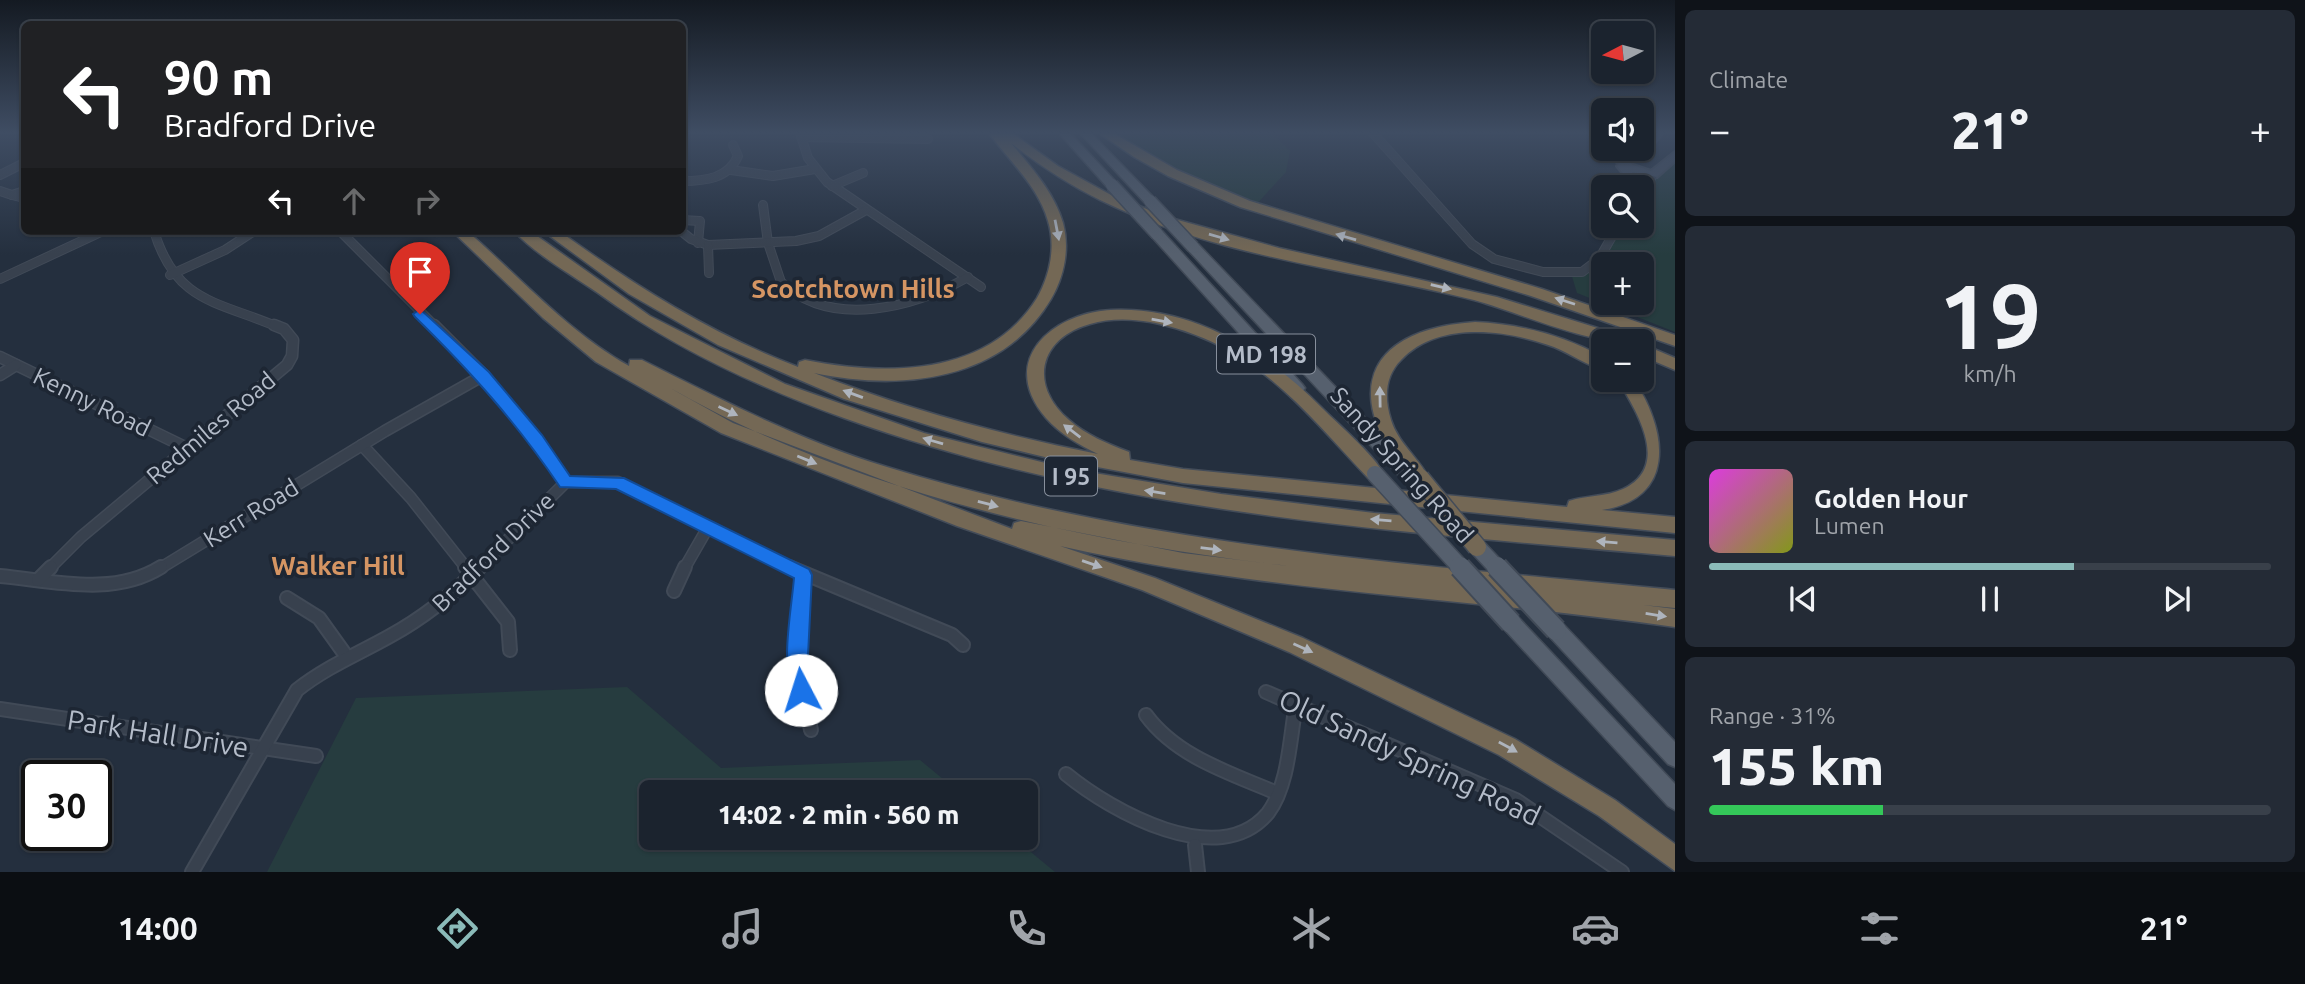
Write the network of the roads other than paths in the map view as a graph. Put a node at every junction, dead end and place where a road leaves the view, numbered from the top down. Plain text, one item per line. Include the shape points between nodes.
1 (721, 174) edge
2 (740, 174) edge
3 (790, 174) edge
4 (820, 174) edge
5 (861, 174) edge
6 (1026, 174) edge
7 (1065, 174) edge
8 (1102, 174) edge
9 (1124, 174) edge
10 (1179, 174) edge
11 (1410, 174) edge
12 (686, 181) edge
13 (832, 186) junction
14 (0, 191) edge
15 (21, 192) edge
16 (12, 195) junction
17 (21, 197) edge
18 (763, 205) dead end
19 (866, 210) junction
20 (686, 220) edge
21 (94, 235) edge
22 (155, 235) edge
23 (248, 235) edge
24 (345, 235) edge
25 (463, 235) edge
26 (527, 235) edge
27 (555, 235) edge
28 (686, 235) edge
29 (1611, 238) edge
30 (566, 243) junction
31 (698, 243) junction
32 (768, 243) junction
33 (708, 245) junction
34 (505, 272) junction
35 (709, 273) dead end
36 (170, 275) junction
37 (968, 278) junction
38 (0, 279) edge
39 (981, 287) dead end
40 (1591, 332) edge
41 (1675, 341) edge
42 (1654, 355) edge
43 (1591, 356) edge
44 (0, 357) edge
45 (1675, 363) edge
46 (16, 365) junction
47 (0, 375) edge
48 (484, 375) junction
49 (1637, 392) edge
50 (362, 445) junction
51 (185, 447) junction
52 (844, 474) junction
53 (1375, 474) junction
54 (1415, 477) junction
55 (566, 482) junction
56 (1326, 490) junction
57 (1415, 498) junction
58 (1675, 525) edge
59 (707, 529) junction
60 (1477, 547) joint
61 (1675, 548) edge
62 (803, 575) junction
63 (0, 576) edge
64 (472, 576) junction
65 (38, 580) junction
66 (674, 591) dead end
67 (287, 598) dead end
68 (1675, 598) edge
69 (1675, 618) edge
70 (963, 645) dead end
71 (510, 650) dead end
72 (347, 657) junction
73 (1266, 691) dead end
74 (1296, 704) junction
75 (0, 709) edge
76 (1146, 715) dead end
77 (811, 730) dead end
78 (262, 750) junction
79 (316, 756) dead end
80 (1675, 757) edge
81 (1066, 774) dead end
82 (1277, 793) junction
83 (1675, 799) edge
84 (1195, 845) junction
85 (1675, 859) edge
86 (192, 872) edge
87 (1198, 872) edge
88 (1622, 872) edge

1 - 12 street
2 - 3 street via 768,178
4 - 13 street
5 - 13 street
6 -> 30 highway via 1047,201 1058,233 1056,270 1042,304 1025,326 992,349 949,366 911,374 878,376 801,365 668,306
7 -> 40 highway via 1120,202 1237,242 1502,303
8 - 53 main road, Sandy Spring Road / MD 198, bridge
9 - 54 main road, Sandy Spring Road / MD 198, bridge
41 -> 10 highway via 1558,298 1254,207
11 - 29 street via 1472,244 1494,259 1543,272 1581,272 1599,259
13 - 19 street
14 - 16 street
15 - 16 street
16 - 17 street
18 - 32 street
19 - 32 street via 813,238
19 - 37 street
20 - 31 street via 700,221
21 - 38 street
22 - 36 street
23 - 36 street
24 - 48 street
25 - 34 highway, I 95
61 -> 26 highway, I 95 via 1243,505 1082,478 955,447 854,415 730,365 612,300
27 - 30 highway
28 - 31 street
56 -> 30 highway via 1128,467 959,428 864,398 700,328 629,288
31 - 33 street
32 - 33 street
32 - 37 street via 784,286 831,306 894,308
33 - 35 street
34 -> 52 highway via 602,358 727,428
34 -> 68 highway, I 95 via 576,327 697,397 819,450 945,492 1072,524 1197,547
36 - 51 street, Redmiles Road via 197,295 284,329 293,340 287,365
37 - 39 street
42 - 45 highway
54 -> 43 highway via 1389,435 1378,398 1385,366 1406,345 1435,332 1491,328 1539,336
44 - 46 street, Kenny Road
46 - 47 street
46 - 51 street, Kenny Road
48 - 50 street, Kerr Road
48 - 55 street
49 - 57 highway via 1658,414 1669,445 1663,471 1641,492 1604,504 1578,506
50 - 64 street
50 - 65 street, Kerr Road via 147,576 111,586
51 - 65 street, Redmiles Road
52 -> 69 highway via 976,517 1140,555
52 -> 85 highway via 1148,584 1332,662 1453,719 1558,776
56 -> 53 highway via 1183,471 1103,449 1068,429 1045,403 1036,380 1037,358 1060,330 1098,317 1153,319 1203,332 1265,366
53 - 83 main road, Sandy Spring Road / MD 198, bridge
54 - 60 highway, bridge
55 - 59 street, Bradford Drive via 618,482
55 - 64 street, Bradford Drive
56 - 57 highway
57 - 58 highway
59 - 62 street, Bradford Drive
59 - 66 street
60 - 80 main road, Sandy Spring Road, bridge
62 - 70 street, Bradford Drive via 944,631
62 - 77 street via 798,656
63 - 65 street, Kerr Road
64 - 71 street via 510,627
64 - 72 street, Bradford Drive via 432,612
67 - 72 street via 319,618
72 - 78 street, Bradford Drive via 297,691
73 - 74 street, Old Sandy Spring Road
74 - 82 street
74 - 88 street, Old Sandy Spring Road via 1516,800
75 - 78 street, Park Hall Drive
76 - 82 street via 1154,729 1176,745
78 - 79 street, Park Hall Drive
78 - 86 street, Bradford Drive
81 - 84 street via 1090,796 1148,831
82 - 84 street via 1256,828 1219,844
84 - 87 street

